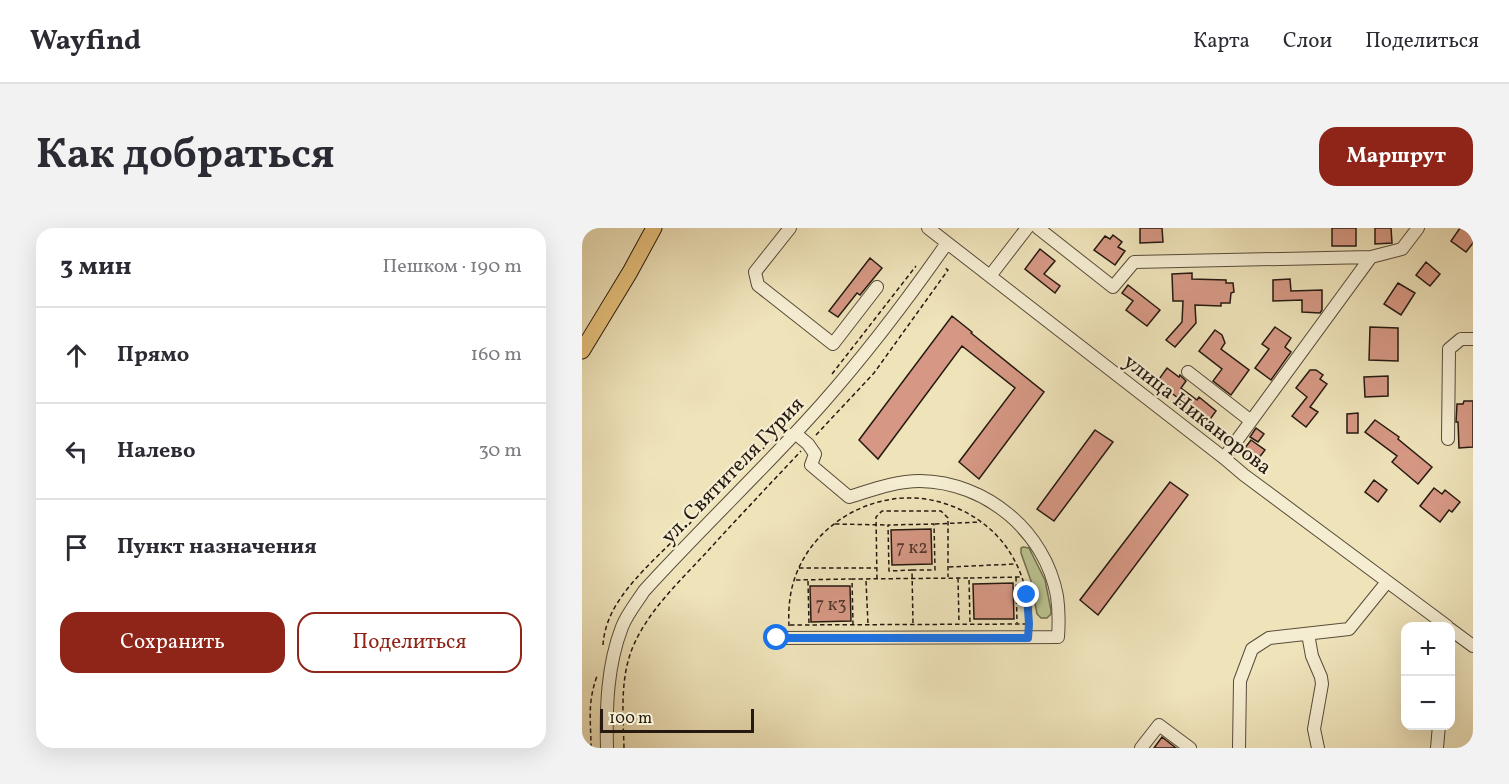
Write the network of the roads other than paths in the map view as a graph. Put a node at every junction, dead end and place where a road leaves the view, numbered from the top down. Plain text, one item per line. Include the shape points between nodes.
1 (654, 228) edge
2 (790, 228) edge
3 (928, 228) edge
4 (1027, 228) edge
5 (1038, 228) edge
6 (1418, 228) edge
7 (947, 243) junction
8 (1371, 257) junction
9 (990, 276) junction
10 (877, 287) dead end
11 (1473, 339) edge
12 (582, 351) edge
13 (1188, 372) dead end
14 (1251, 422) junction
15 (795, 433) junction
16 (1448, 439) dead end
17 (1224, 458) junction
18 (1387, 582) junction
19 (1440, 622) edge
20 (1455, 633) edge
21 (1308, 634) junction
22 (777, 638) dead end
23 (1473, 646) edge
24 (1439, 730) edge
25 (607, 748) edge
26 (1141, 748) edge
27 (1191, 748) edge
28 (1239, 748) edge
29 (1318, 748) edge
30 (1437, 748) edge

1 - 12 main road
2 - 10 street via 755,272 758,285 833,344
3 - 7 street, улица Никанорова
4 - 9 street
5 - 8 street via 1113,287 1134,262
6 - 8 street via 1402,249
7 - 9 street, улица Никанорова
7 - 15 street, ул. Святителя Гурия via 877,338
8 - 14 street
9 - 17 street, улица Никанорова
11 - 16 street via 1461,339 1449,349
13 - 14 street
14 - 17 street
15 - 22 street via 815,454 811,465 849,497 891,484 933,482 974,492 1010,514 1044,557 1057,596 1058,637
15 - 25 street, ул. Святителя Гурия via 650,584 623,625 607,695
17 - 18 street, улица Никанорова
18 - 19 street, улица Никанорова
18 - 21 street via 1349,629
20 - 23 street, улица Никанорова
21 - 28 street via 1269,638 1252,649 1240,681
21 - 29 street via 1322,684 1314,729
24 - 30 street
26 - 27 street via 1159,725

